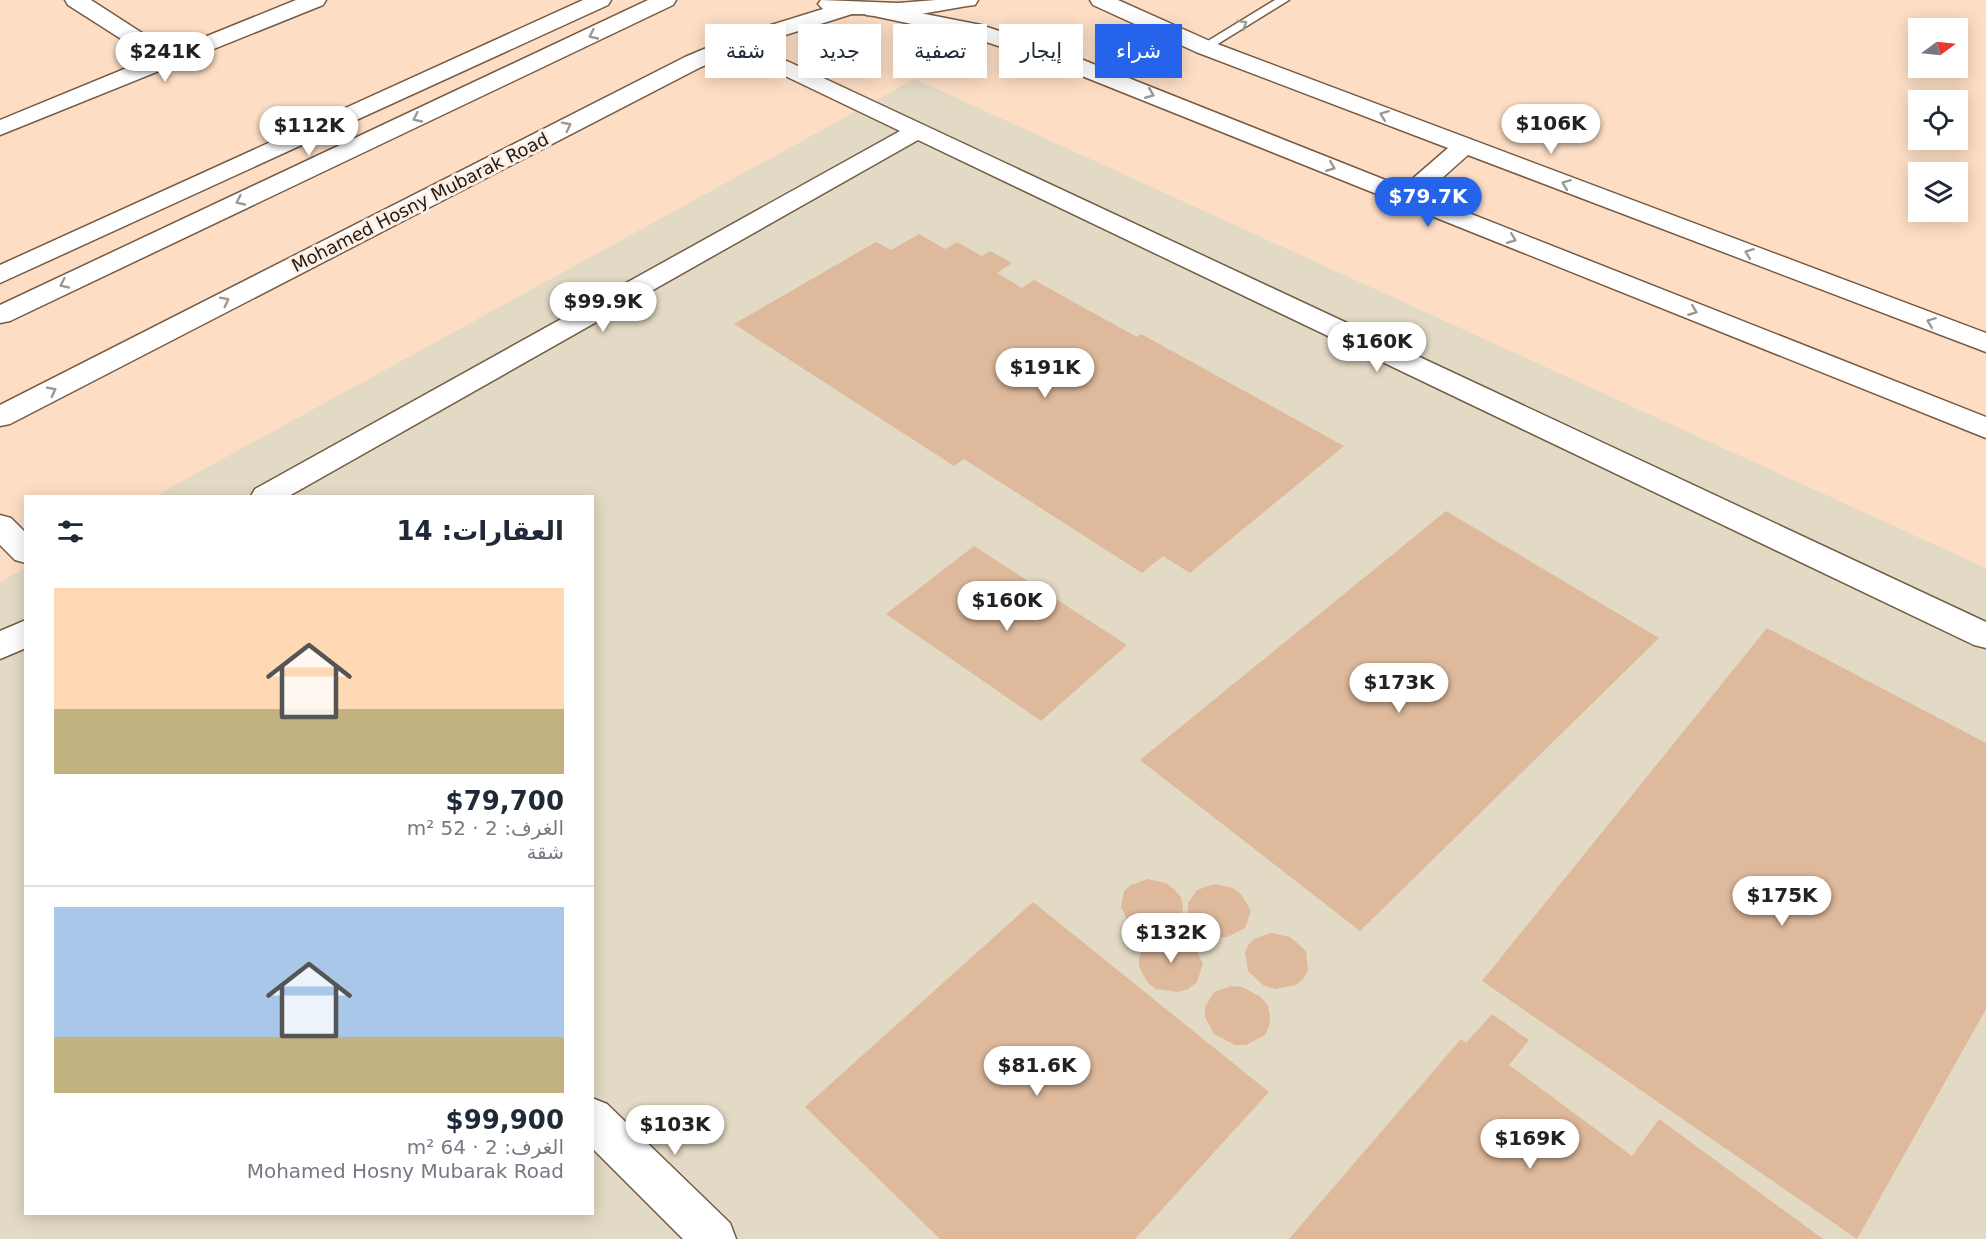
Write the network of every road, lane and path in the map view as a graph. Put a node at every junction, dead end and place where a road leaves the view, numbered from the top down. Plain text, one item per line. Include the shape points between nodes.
1 (76, 0) edge
2 (315, 0) edge
3 (600, 0) edge
4 (664, 0) edge
5 (814, 0) edge
6 (966, 0) edge
7 (1101, 0) edge
8 (1283, 0) edge
9 (849, 8) junction
10 (874, 10) junction
11 (1204, 47) junction
12 (169, 60) junction
13 (787, 68) dead end
14 (0, 129) edge
15 (918, 130) junction
16 (1465, 146) junction
17 (1406, 196) junction
18 (0, 275) edge
19 (0, 315) edge
20 (1986, 343) edge
21 (0, 417) edge
22 (1986, 428) edge
23 (268, 495) edge
24 (0, 526) edge
25 (24, 550) edge
26 (24, 633) edge
27 (1986, 636) edge
28 (0, 647) edge
29 (594, 1120) edge
30 (714, 1239) edge

1 - 12 main road
2 - 12 main road
3 - 18 main road
4 -> 19 main road
5 - 9 main road
6 - 10 main road via 926,8
7 - 11 main road
11 -> 8 lane
9 - 10 main road
21 -> 9 main road, Mohamed Hosny Mubarak Road via 693,62 743,40
10 -> 17 main road via 1015,42
16 -> 11 main road
12 - 14 main road
13 - 15 main road
15 - 23 main road
15 - 27 main road
16 - 17 main road
20 -> 16 main road
17 -> 22 main road
24 - 25 main road
26 - 28 main road
29 - 30 main road

